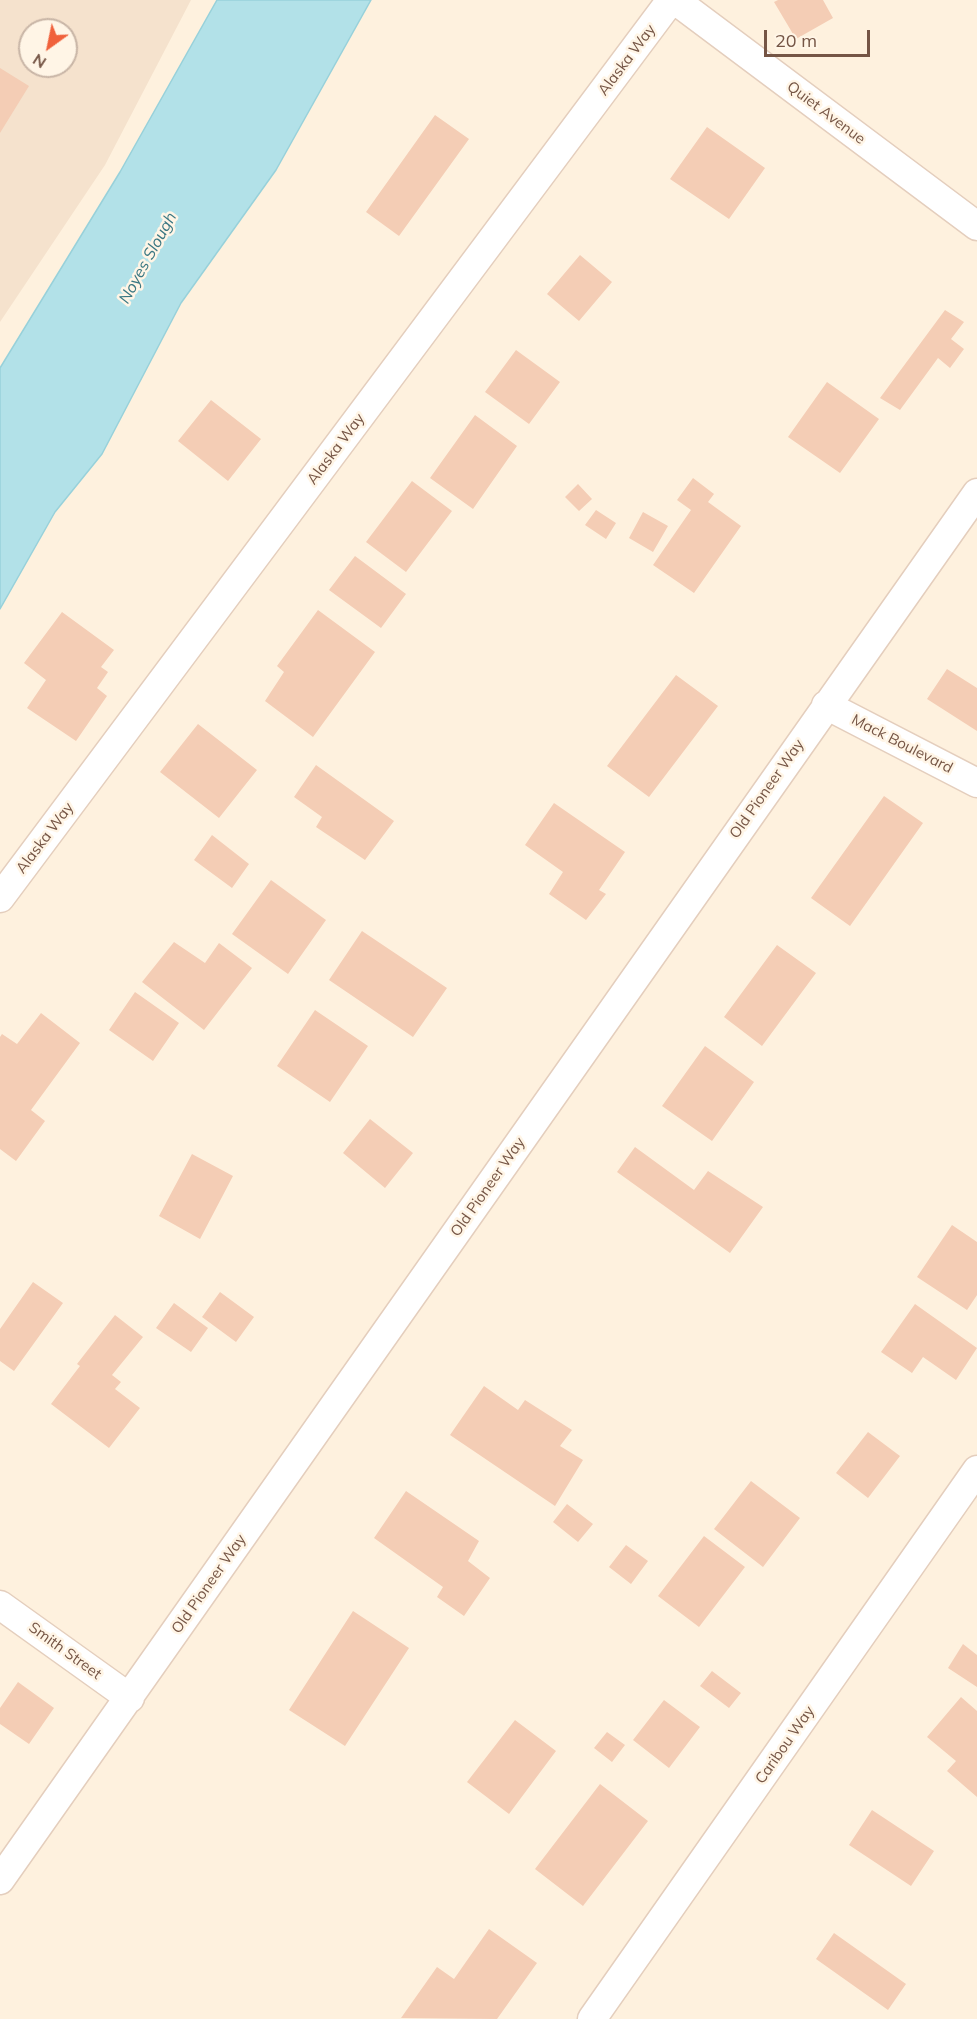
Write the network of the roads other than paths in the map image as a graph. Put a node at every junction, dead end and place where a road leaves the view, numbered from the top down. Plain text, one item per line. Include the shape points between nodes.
1 (673, 0) edge
2 (977, 226) edge
3 (977, 493) edge
4 (826, 705) junction
5 (977, 783) edge
6 (0, 898) edge
7 (977, 1470) edge
8 (0, 1605) edge
9 (130, 1698) junction
10 (0, 1880) edge
11 (592, 2019) edge

1 - 2 street, Quiet Avenue
1 - 6 street, Alaska Way
3 - 4 street, Old Pioneer Way
4 - 5 street, Mack Boulevard
4 - 9 street, Old Pioneer Way
7 - 11 street, Caribou Way
8 - 9 street, Smith Street
9 - 10 street, Old Pioneer Way

